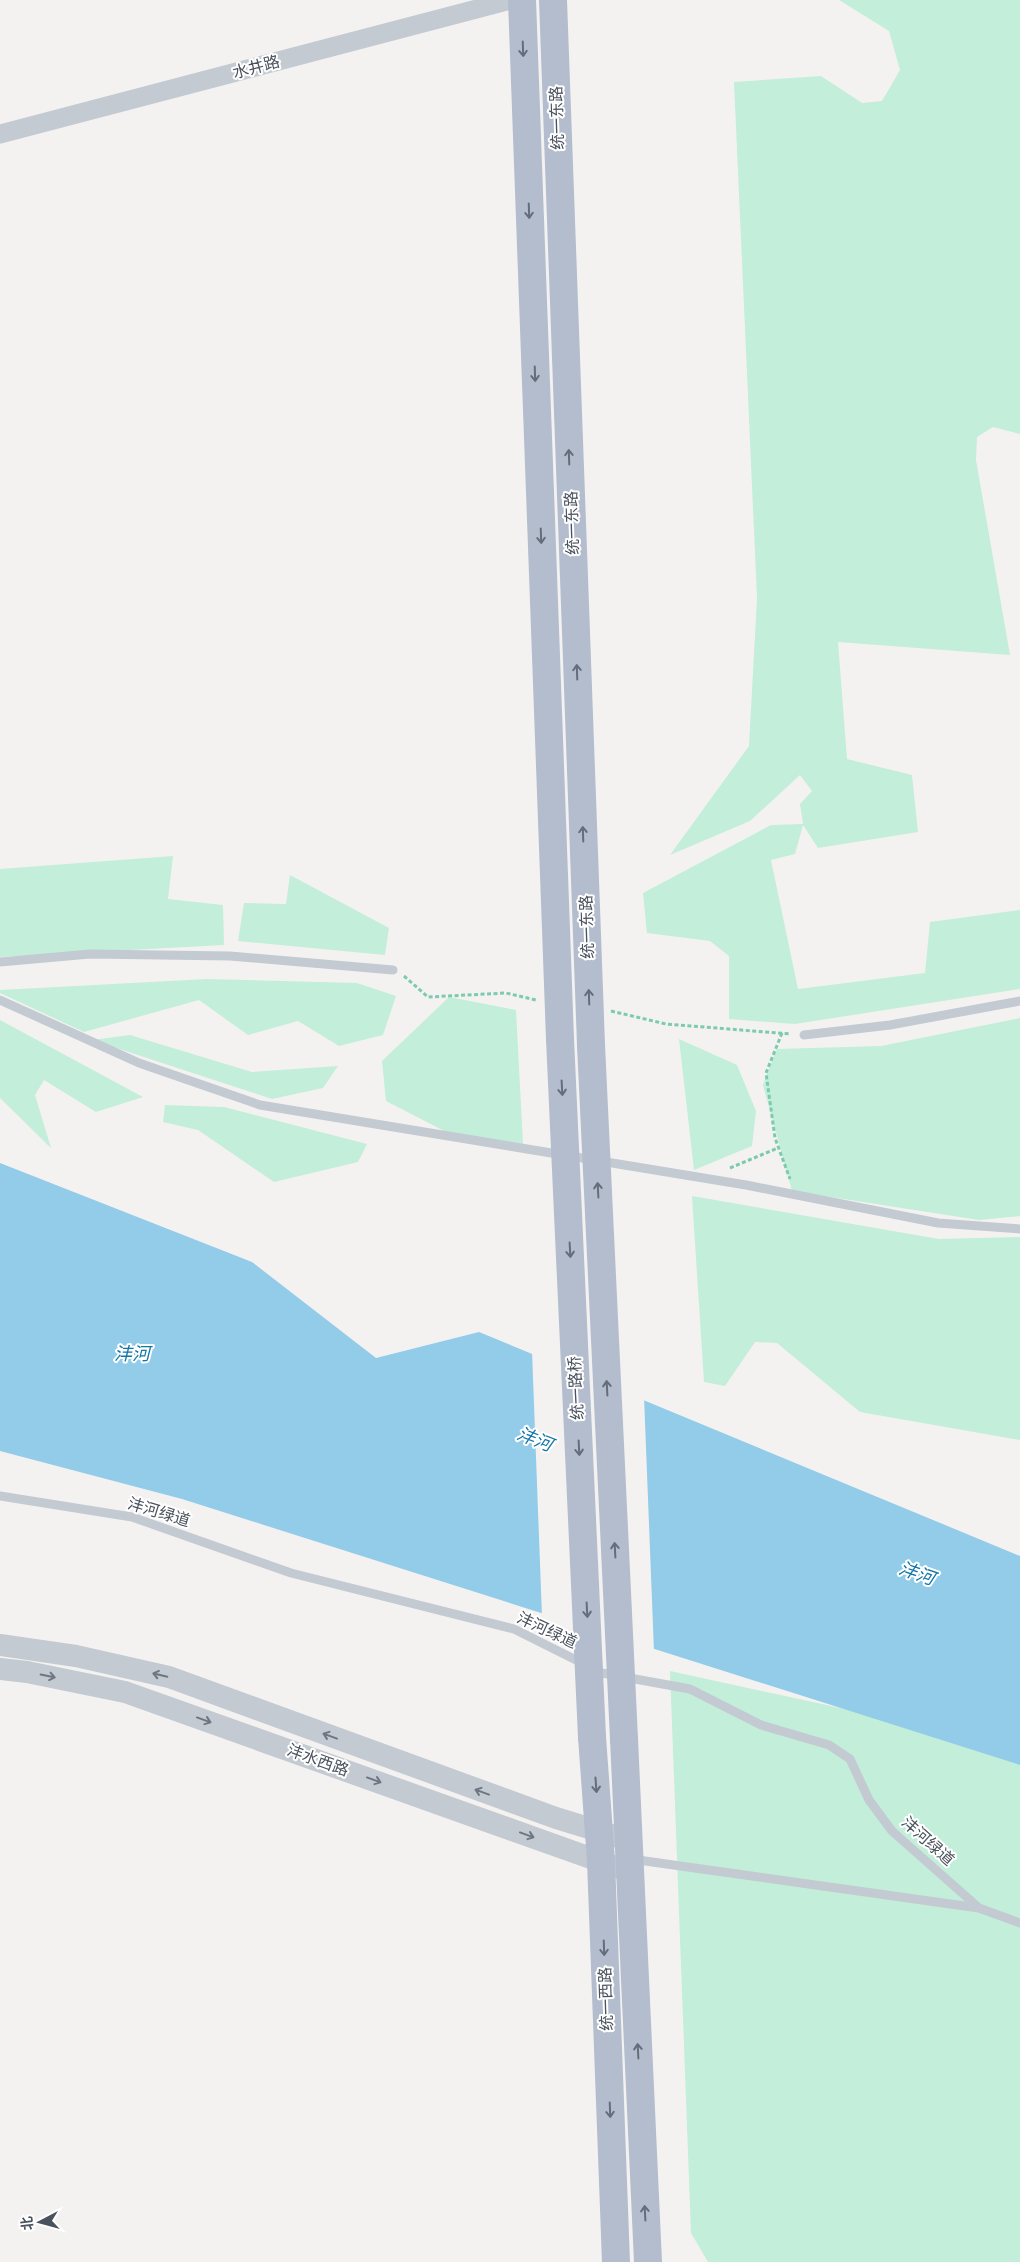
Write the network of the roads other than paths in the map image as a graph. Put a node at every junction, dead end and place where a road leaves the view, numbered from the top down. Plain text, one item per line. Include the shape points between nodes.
1 (511, 0) edge
2 (522, 0) edge
3 (553, 0) edge
4 (0, 134) edge
5 (0, 962) edge
6 (393, 970) road end
7 (0, 1000) edge
8 (1020, 1001) edge
9 (804, 1036) road end
10 (560, 1039) joint
11 (591, 1046) joint
12 (1020, 1229) edge
13 (0, 1496) edge
14 (0, 1645) edge
15 (0, 1669) edge
16 (592, 1737) joint
17 (624, 1739) joint
18 (599, 1832) junction
19 (629, 1857) junction
20 (601, 1861) junction
21 (980, 1908) junction
22 (1020, 1923) edge
23 (616, 2262) edge
24 (648, 2262) edge

1 - 4 street, 水井路
2 -> 10 main road, 统一东路
11 -> 3 main road, 统一东路
5 - 6 lane via 90,954 221,956
7 - 12 lane via 139,1063 260,1105 795,1194 938,1223
8 - 9 lane via 890,1025
10 -> 16 main road, 统一路桥, bridge
17 -> 11 main road, 统一路桥, bridge
13 - 21 lane, 沣河绿道 via 132,1517 291,1573 514,1629 602,1673 690,1689 762,1725 829,1745 850,1759 869,1800 892,1831
18 -> 14 street, 沣水西路 via 169,1677 76,1656
15 -> 20 street, 沣水西路 via 125,1692
16 -> 18 main road, 统一西路
17 - 19 main road, 统一西路
18 - 19 street, 沣水西路
18 - 20 main road, 统一西路
19 - 20 street, 沣水西路
19 - 21 lane
24 -> 19 main road, 统一西路
20 -> 23 main road, 统一西路
21 - 22 lane

